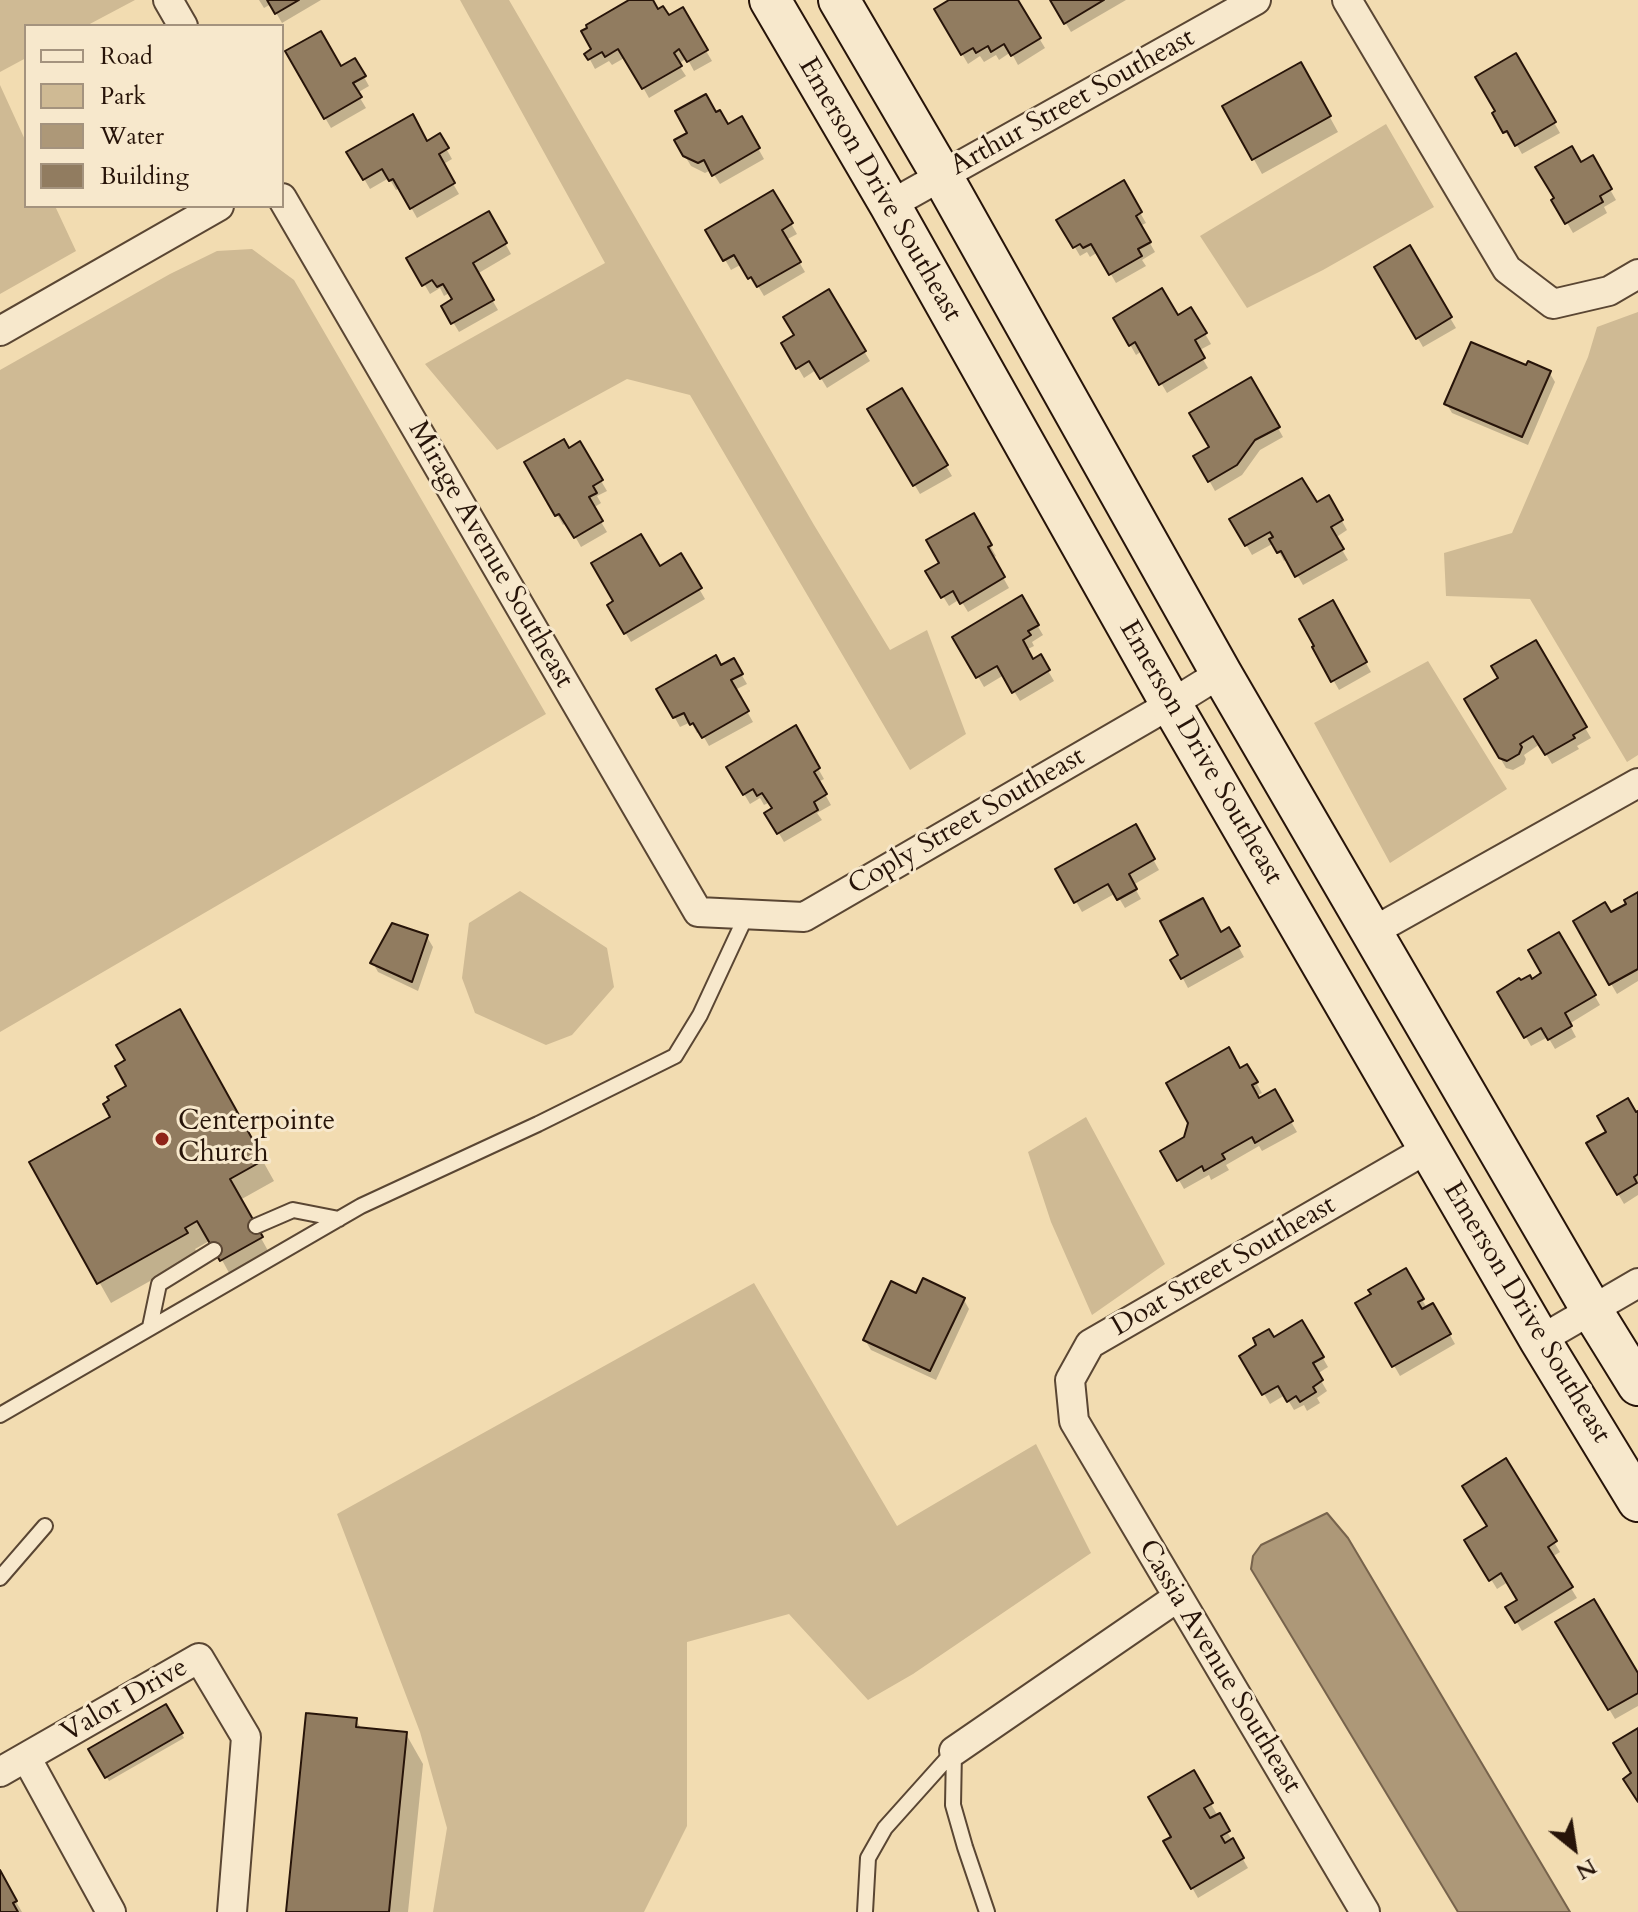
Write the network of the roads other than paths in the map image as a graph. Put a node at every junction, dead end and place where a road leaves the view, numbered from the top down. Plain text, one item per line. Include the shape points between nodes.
1 (168, 0) edge
2 (770, 0) edge
3 (839, 0) edge
4 (1256, 0) edge
5 (1347, 0) edge
6 (182, 24) edge
7 (942, 176) junction
8 (284, 201) edge
9 (890, 205) junction
10 (215, 208) edge
11 (1638, 274) edge
12 (0, 331) edge
13 (1221, 673) junction
14 (1171, 704) junction
15 (1638, 783) edge
16 (698, 912) joint
17 (747, 914) junction
18 (1372, 932) junction
19 (1429, 1148) junction
20 (339, 1219) junction
21 (256, 1226) dead end
22 (214, 1250) dead end
23 (1638, 1283) edge
24 (1591, 1309) junction
25 (150, 1327) junction
26 (1540, 1340) junction
27 (1638, 1385) edge
28 (0, 1415) edge
29 (1074, 1421) joint
30 (1638, 1501) edge
31 (45, 1526) dead end
32 (0, 1578) edge
33 (1178, 1597) junction
34 (954, 1751) junction
35 (26, 1757) junction
36 (0, 1772) edge
37 (111, 1912) edge
38 (232, 1912) edge
39 (865, 1912) edge
40 (987, 1912) edge
41 (1365, 1912) edge

1 - 6 street
2 - 9 street, Emerson Drive Southeast
3 - 7 street, Emerson Drive Southeast
4 - 7 street, Arthur Street Southeast
5 - 11 street via 1507,269 1553,304 1609,291
7 - 9 street, Arthur Street Southeast
7 - 13 street, Emerson Drive Southeast
8 - 16 street, Mirage Avenue Southeast
9 - 14 street, Emerson Drive Southeast
10 - 12 street
13 - 14 street, Coply Street Southeast
13 - 18 street, Emerson Drive Southeast
14 - 17 street, Coply Street Southeast via 804,917
14 - 19 street, Emerson Drive Southeast
15 - 18 street
16 - 17 street, Coply Street Southeast
17 - 20 lane via 675,1056
18 - 24 street, Emerson Drive Southeast
19 - 26 street, Emerson Drive Southeast
19 - 29 street, Doat Street Southeast via 1090,1344 1070,1380
20 - 21 lane via 293,1210
20 - 25 lane
22 - 25 lane via 159,1284
23 - 24 street
24 - 26 street
24 - 27 street, Emerson Drive Southeast
25 - 28 lane
26 - 30 street, Emerson Drive Southeast
29 - 33 street, Cassia Avenue Southeast
31 - 32 lane
33 - 34 street
33 - 41 street, Cassia Avenue Southeast
34 - 39 lane via 885,1828 868,1858
34 - 40 lane via 953,1805
35 - 36 street, Valor Drive
35 - 37 street
35 - 38 street, Valor Drive via 199,1658 246,1737

